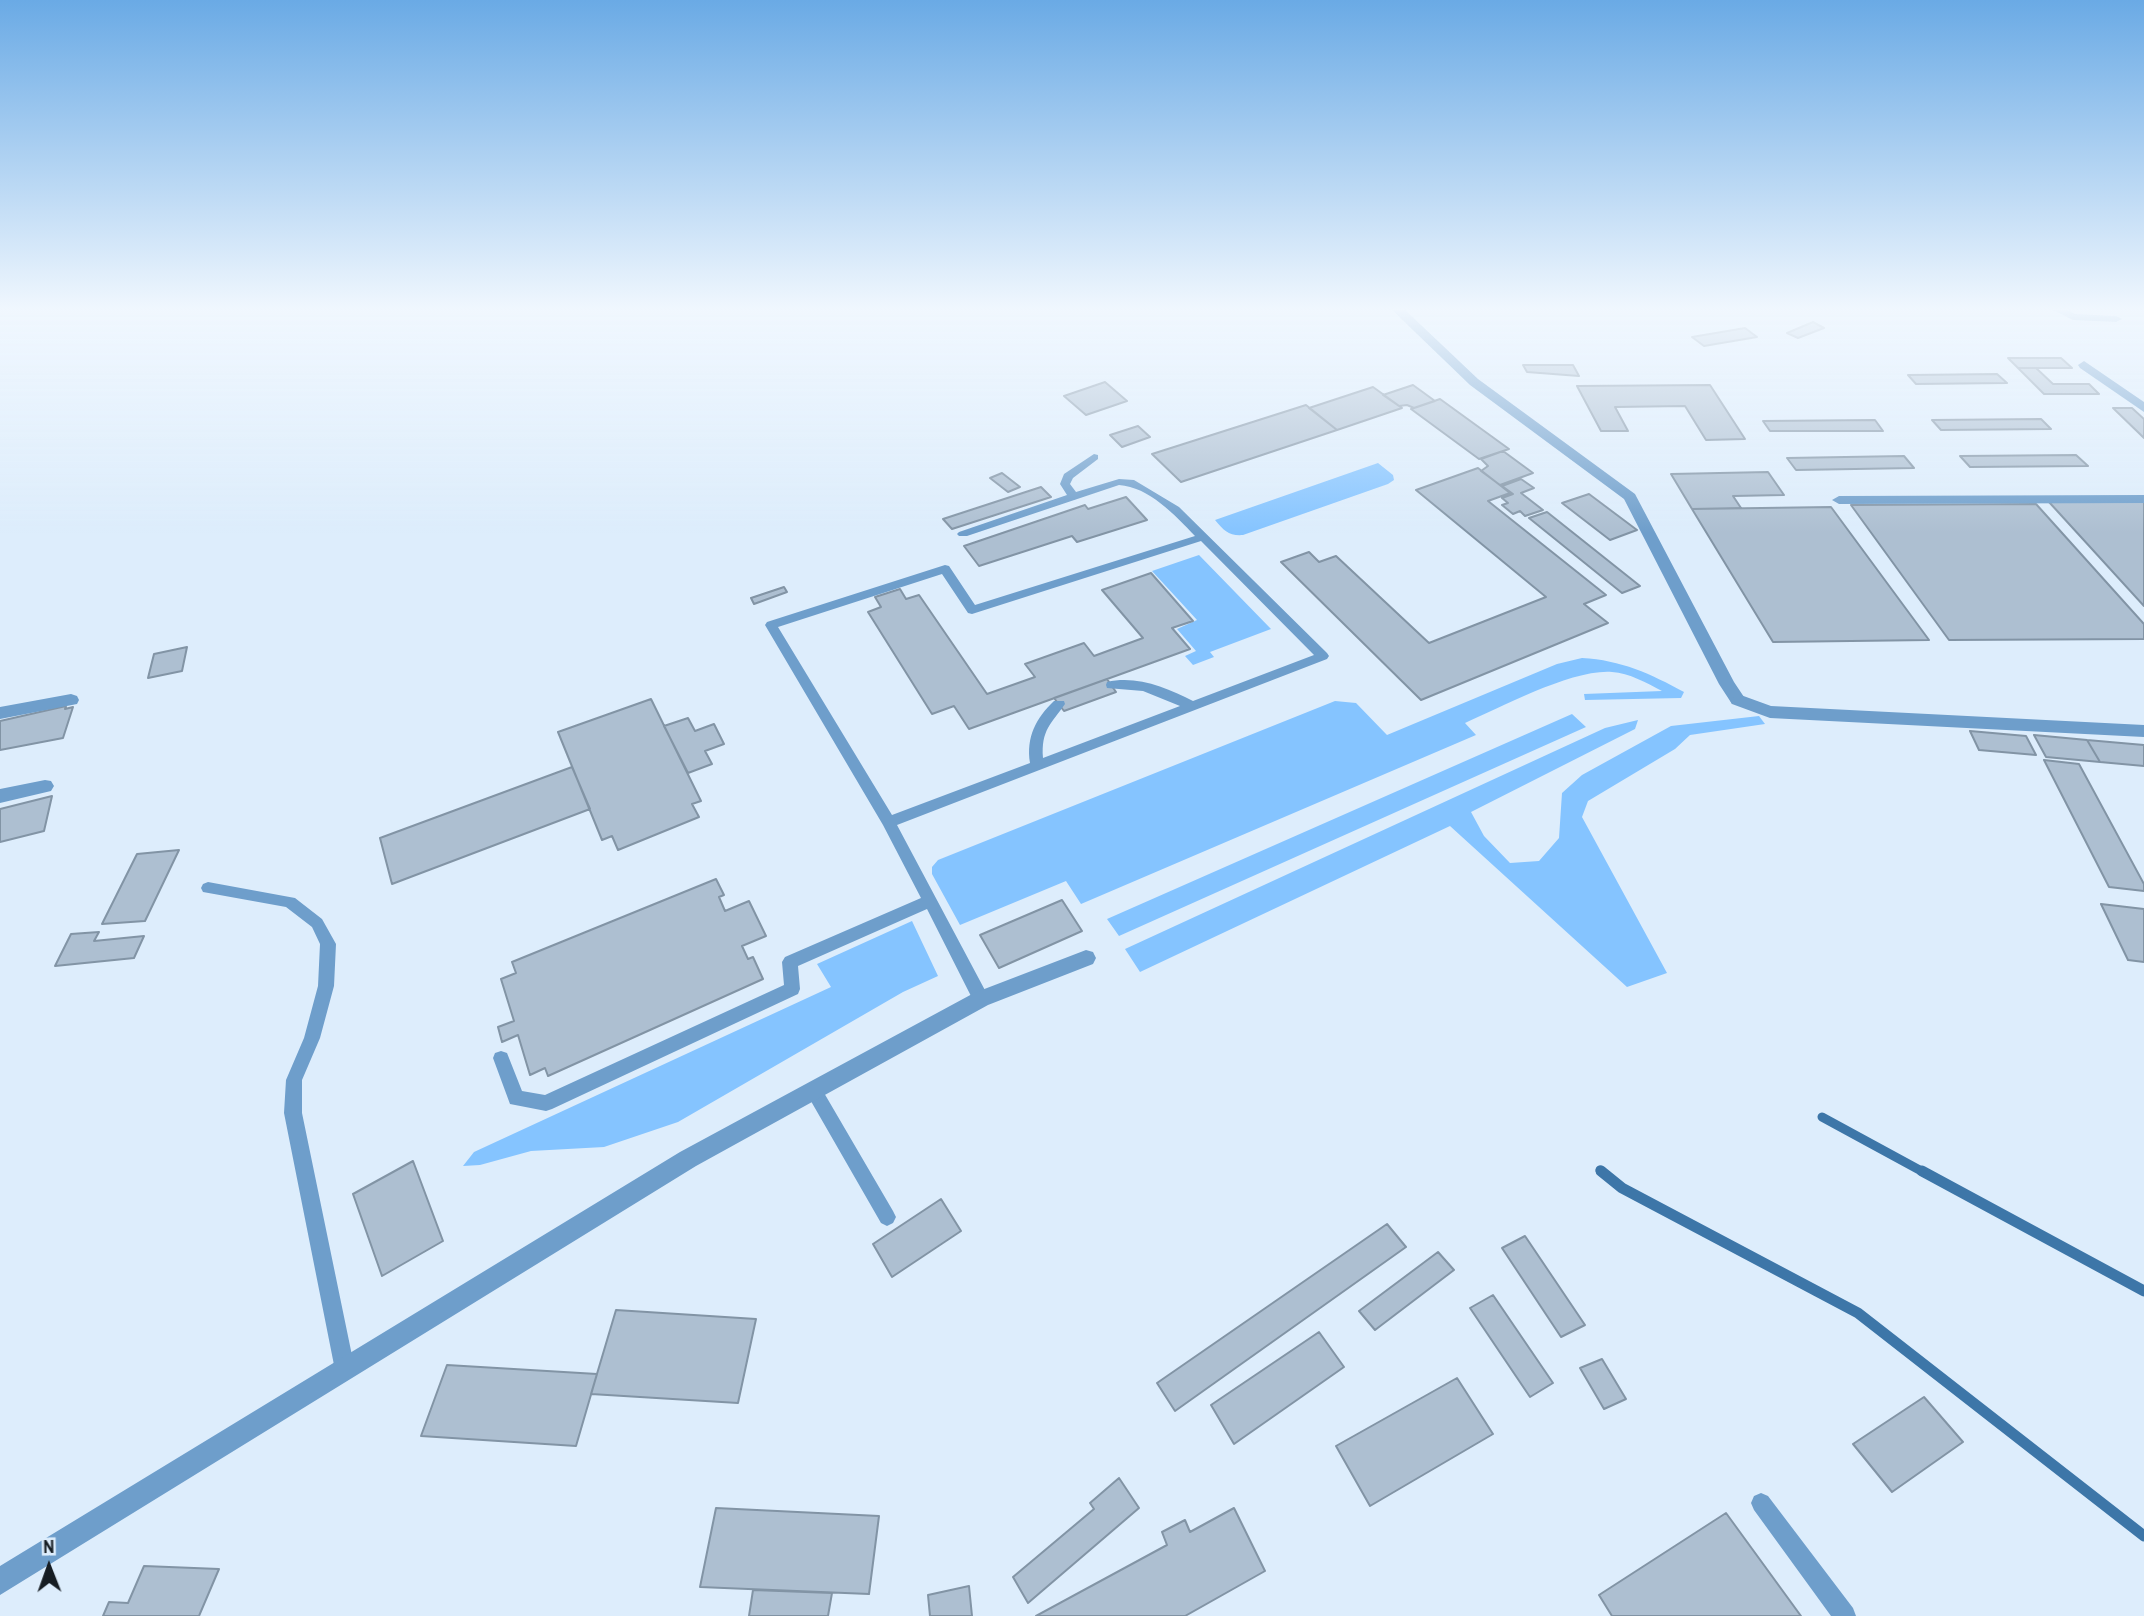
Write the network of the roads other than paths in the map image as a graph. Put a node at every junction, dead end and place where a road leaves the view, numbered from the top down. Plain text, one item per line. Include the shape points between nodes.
1 (1475, 382) edge
2 (2108, 382) edge
3 (2144, 408) edge
4 (1094, 457) dead end
5 (1074, 496) junction
6 (2144, 499) edge
7 (1839, 500) dead end
8 (963, 534) dead end
9 (1203, 537) junction
10 (1112, 685) dead end
11 (71, 699) dead end
12 (1059, 704) dead end
13 (1192, 706) junction
14 (0, 713) edge
15 (2144, 731) edge
16 (1037, 765) junction
17 (46, 786) dead end
18 (0, 796) edge
19 (888, 822) junction
20 (208, 888) dead end
21 (928, 902) junction
22 (1086, 958) dead end
23 (981, 999) junction
24 (501, 1058) dead end
25 (814, 1091) junction
26 (887, 1217) dead end
27 (345, 1370) junction
28 (1761, 1503) dead end
29 (0, 1581) edge
30 (1845, 1616) edge

1 - 15 street via 1630,497 1738,700 1770,712
2 - 3 street
4 - 5 lane via 1068,476 1065,484
5 - 8 lane
5 - 9 lane via 1119,482 1134,483 1175,509
6 - 7 street
9 - 13 lane via 1323,656
9 - 19 lane via 972,610 945,569 771,625
10 - 13 lane via 1138,684
11 - 14 street
12 - 16 lane via 1046,715 1035,737
13 - 16 lane
16 - 19 lane
17 - 18 street
19 - 21 lane
20 - 27 lane via 290,902 317,923 328,944 326,986 312,1038 294,1080 292,1113
21 - 23 lane
21 - 24 lane via 790,962 792,989 546,1103 516,1098
22 - 23 street
23 - 25 street
25 - 26 lane
25 - 27 street via 688,1159
27 - 29 street
28 - 30 lane

